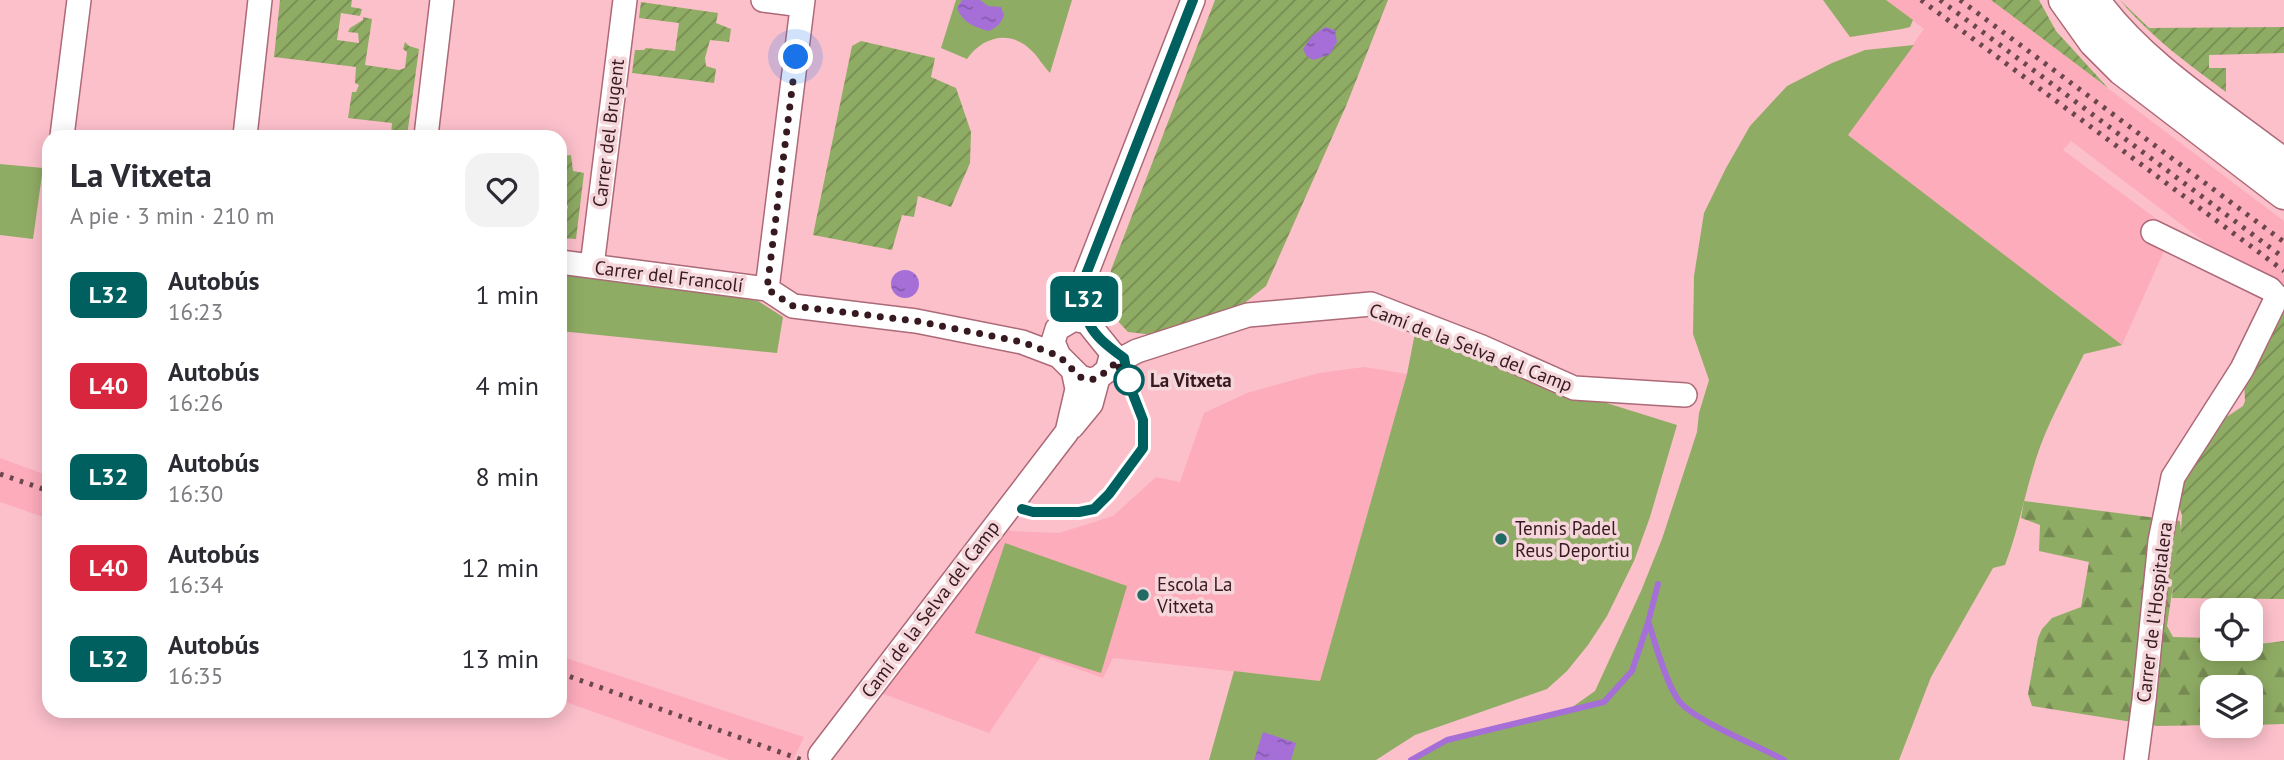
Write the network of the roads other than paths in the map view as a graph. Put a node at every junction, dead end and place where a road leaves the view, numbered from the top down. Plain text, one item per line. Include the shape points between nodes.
1 (79, 0) edge
2 (260, 0) edge
3 (442, 0) edge
4 (625, 0) edge
5 (763, 0) edge
6 (1193, 0) edge
7 (2064, 0) edge
8 (2094, 0) edge
9 (803, 3) edge
10 (63, 130) edge
11 (246, 130) edge
12 (427, 130) edge
13 (2284, 164) edge
14 (2284, 194) edge
15 (2153, 232) dead end
16 (567, 263) edge
17 (592, 266) junction
18 (1085, 277) junction
19 (767, 289) junction
20 (1087, 322) junction
21 (1063, 346) junction
22 (1116, 361) junction
23 (1685, 395) dead end
24 (1067, 432) junction
25 (820, 755) dead end
26 (2136, 760) edge

1 - 10 street
2 - 11 street
3 - 12 street
4 - 17 street, Carrer del Brugent
5 - 9 street
6 - 18 street
7 - 14 main road via 2094,42 2122,69
8 - 13 main road via 2138,51
9 - 19 street
15 - 26 street, Carrer de l'Hospitalera via 2270,289 2277,297 2242,369 2173,477 2160,541
16 - 17 street, Carrer del Francolí
17 - 19 street, Carrer del Francolí
18 - 20 street
18 - 21 street
19 - 21 street, Carrer del Francolí via 793,306
20 - 21 street via 1074,319
20 - 22 street
21 - 22 street, Carrer del Francolí via 1080,377 1090,380
21 - 24 street, Camí de la Selva del Camp via 1076,389
22 - 23 street, Camí de la Selva del Camp via 1248,316 1371,304 1574,388
22 - 24 street, Camí de la Selva del Camp via 1091,404
24 - 25 street, Camí de la Selva del Camp

